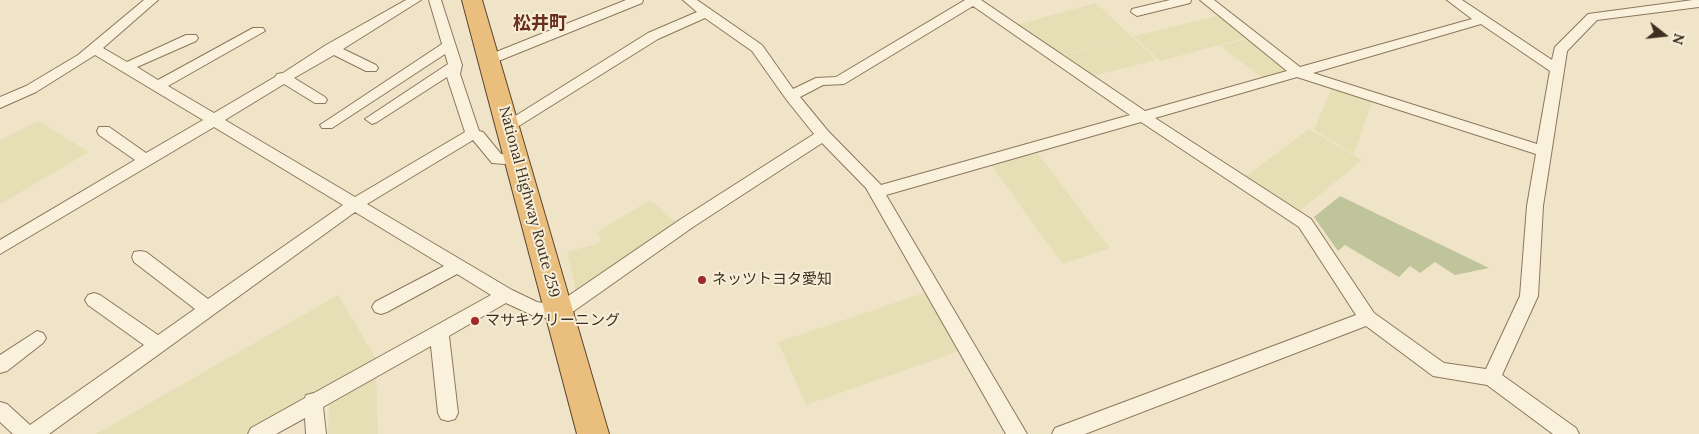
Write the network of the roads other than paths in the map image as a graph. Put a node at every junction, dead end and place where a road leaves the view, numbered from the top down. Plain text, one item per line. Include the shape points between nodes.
1 (152, 0) edge
2 (415, 0) edge
3 (435, 0) edge
4 (472, 0) edge
5 (637, 0) edge
6 (973, 0) edge
7 (1185, 0) edge
8 (1206, 0) edge
9 (1453, 0) edge
10 (1699, 3) edge
11 (700, 4) edge
12 (1660, 4) edge
13 (1137, 12) dead end
14 (1482, 20) junction
15 (258, 31) dead end
16 (191, 38) dead end
17 (449, 45) junction
18 (94, 48) junction
19 (331, 48) junction
20 (490, 59) junction
21 (455, 65) junction
22 (126, 68) junction
23 (371, 68) dead end
24 (1557, 70) junction
25 (1299, 73) junction
26 (282, 78) junction
27 (158, 86) junction
28 (791, 96) junction
29 (320, 100) dead end
30 (0, 103) edge
31 (1142, 116) junction
32 (213, 119) junction
33 (372, 119) dead end
34 (327, 125) dead end
35 (509, 126) junction
36 (104, 132) dead end
37 (473, 134) junction
38 (823, 134) junction
39 (1544, 151) junction
40 (146, 160) junction
41 (518, 160) junction
42 (877, 192) junction
43 (354, 205) junction
44 (0, 248) edge
45 (140, 257) dead end
46 (458, 266) junction
47 (506, 295) junction
48 (94, 300) dead end
49 (381, 307) dead end
50 (208, 309) junction
51 (558, 313) junction
52 (1368, 318) junction
53 (439, 332) junction
54 (37, 338) dead end
55 (158, 345) junction
56 (0, 365) edge
57 (1491, 378) junction
58 (313, 401) junction
59 (0, 410) edge
60 (448, 413) dead end
61 (27, 434) edge
62 (33, 434) edge
63 (258, 434) edge
64 (316, 434) edge
65 (593, 434) edge
66 (1017, 434) edge
67 (1062, 434) edge
68 (1569, 434) edge

1 - 18 street
2 - 19 street
3 - 17 street
4 - 20 highway, National Highway Route 259
5 - 20 street
6 - 28 street via 839,81 821,81
6 - 31 street
7 - 13 street
8 - 25 street
9 - 14 street
10 - 12 street
11 - 28 street via 757,48
11 - 35 street
12 - 24 street via 1593,17 1560,50
14 - 24 street
14 - 25 street
15 - 27 street
16 - 22 street
17 - 21 street
17 - 34 street
18 - 22 street
18 - 30 street via 83,58
19 - 23 street
19 - 26 street
20 - 35 highway, National Highway Route 259
21 - 33 street
21 - 37 street via 453,74
22 - 27 street
24 - 39 street
25 - 31 street
25 - 39 street
26 - 29 street
26 - 32 street
27 - 32 street
28 - 38 street
31 - 42 street
31 - 52 street via 1304,223
32 - 40 street
32 - 43 street
35 - 41 highway, National Highway Route 259
36 - 40 street
37 - 41 street via 497,159
37 - 43 street
38 - 42 street
38 - 51 street
39 - 57 street via 1535,206 1530,296
40 - 44 street
41 - 51 highway, National Highway Route 259
42 - 66 street
43 - 46 street
43 - 50 street
45 - 50 street
46 - 47 street
46 - 49 street
47 - 51 street via 534,309
47 - 53 street
48 - 55 street
50 - 55 street
51 - 65 highway, National Highway Route 259
52 - 57 street via 1440,370
52 - 67 street
53 - 58 street
53 - 60 street
54 - 56 street
55 - 62 street
57 - 68 street
58 - 63 street
58 - 64 street
59 - 61 street

